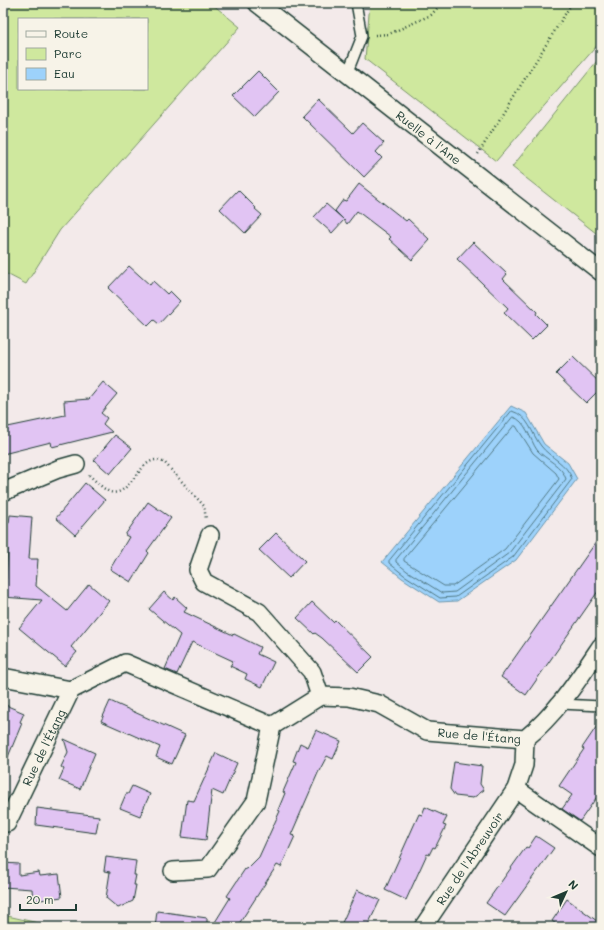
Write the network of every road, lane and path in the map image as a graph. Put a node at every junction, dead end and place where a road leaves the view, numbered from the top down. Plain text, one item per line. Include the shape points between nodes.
1 (257, 3) edge
2 (356, 3) edge
3 (442, 3) edge
4 (572, 3) edge
5 (362, 36) junction
6 (348, 74) junction
7 (468, 169) junction
8 (601, 272) edge
9 (76, 464) joint
10 (3, 492) edge
11 (210, 535) joint
12 (601, 646) edge
13 (3, 677) edge
14 (71, 690) junction
15 (320, 696) junction
16 (561, 704) junction
17 (601, 706) edge
18 (272, 726) junction
19 (525, 739) junction
20 (516, 789) junction
21 (3, 823) edge
22 (601, 848) edge
23 (173, 871) dead end
24 (423, 927) edge

1 - 6 street, Ruelle à l'Ane
2 - 5 lane
3 - 5 path via 431,14 389,34
4 - 7 path
5 - 6 lane
6 - 7 street, Ruelle à l'Ane
7 - 8 street, Ruelle à l'Ane
9 - 10 street
9 - 11 path via 108,491 114,492 122,491 149,462 157,460 165,463 204,506
11 - 15 street via 198,570 204,582 259,612 312,672
12 - 16 street, Rue de l'Étang
13 - 14 street
14 - 18 street via 124,663
14 - 21 street, Rue de l'Étang via 7,823
15 - 18 street
15 - 19 street, Rue de l'Étang via 349,697 379,704 427,731
16 - 17 lane
16 - 19 street, Rue de l'Étang
18 - 23 street via 256,801 208,870
19 - 20 street, Rue de l'Abreuvoir via 524,765
20 - 22 street
20 - 24 street, Rue de l'Abreuvoir

